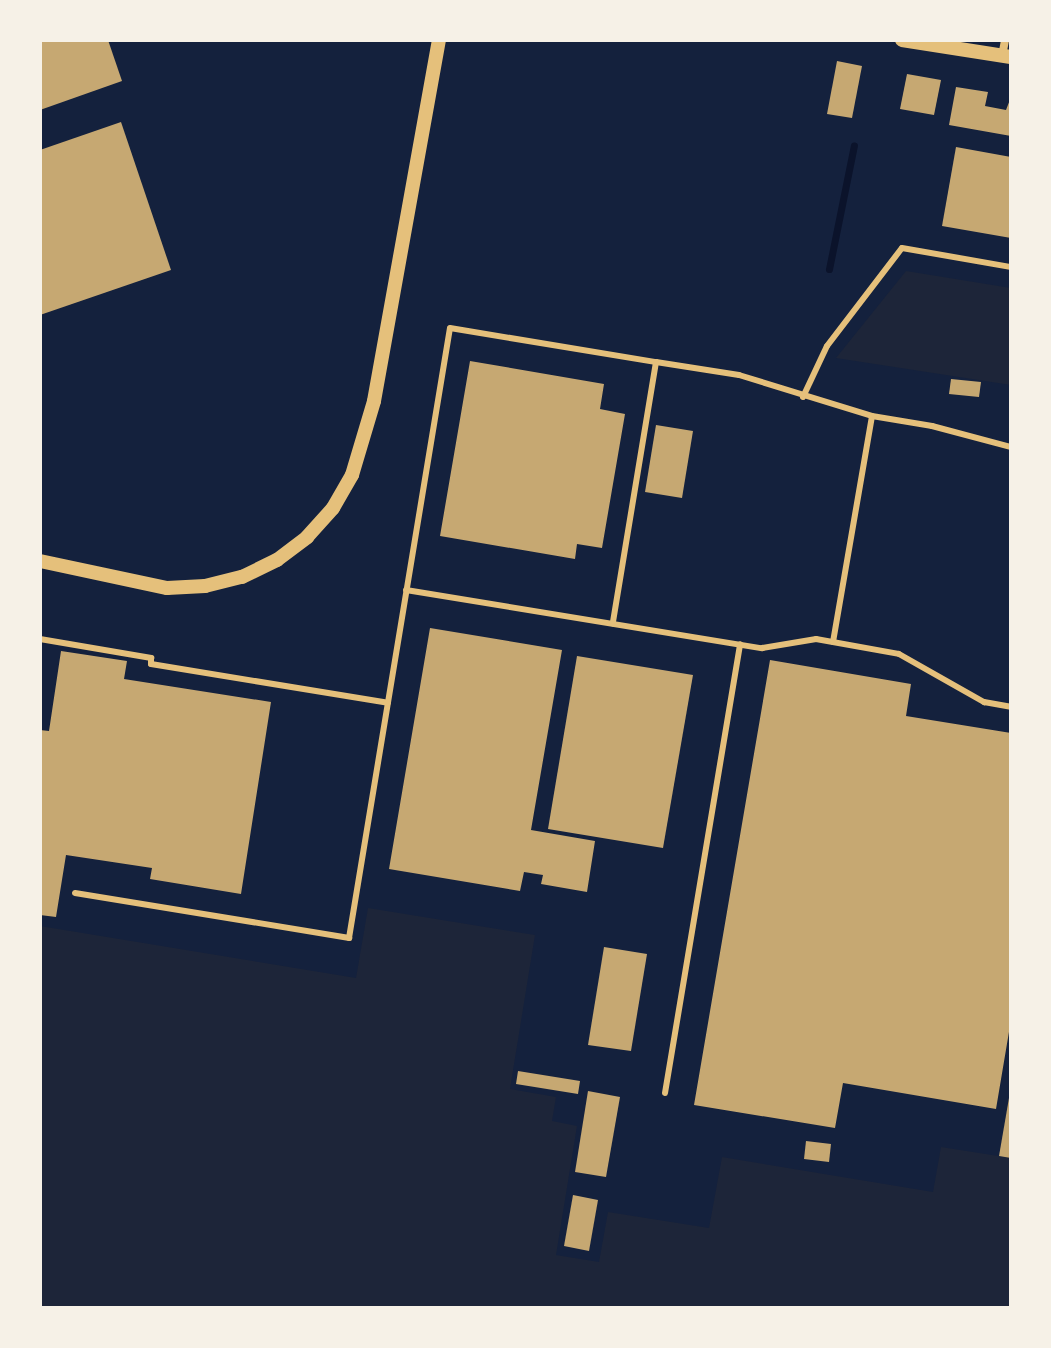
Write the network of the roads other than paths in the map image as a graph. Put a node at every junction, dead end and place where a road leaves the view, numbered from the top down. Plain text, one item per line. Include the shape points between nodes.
1 (439, 40) edge
2 (902, 40) edge
3 (1005, 40) edge
4 (1007, 56) edge
5 (1011, 267) edge
6 (656, 362) junction
7 (803, 397) junction
8 (872, 416) junction
9 (1011, 447) edge
10 (40, 561) edge
11 (406, 590) junction
12 (613, 623) junction
13 (40, 639) edge
14 (833, 642) junction
15 (740, 644) junction
16 (388, 703) junction
17 (1011, 707) edge
18 (75, 893) dead end
19 (665, 1093) dead end

1 - 10 street via 371,413 352,475 333,508 277,560 242,577 205,586 167,588
2 - 4 street
3 - 4 street
5 - 7 lane via 902,248 827,346
6 - 7 lane via 739,375
6 - 11 lane via 450,328
6 - 12 lane
7 - 8 lane
8 - 9 lane
8 - 14 lane
11 - 12 lane
11 - 16 lane
12 - 15 lane
13 - 16 lane via 151,658 151,664
14 - 15 lane via 816,639 762,648
14 - 17 lane via 899,654 984,702
15 - 19 lane
16 - 18 lane via 349,938

